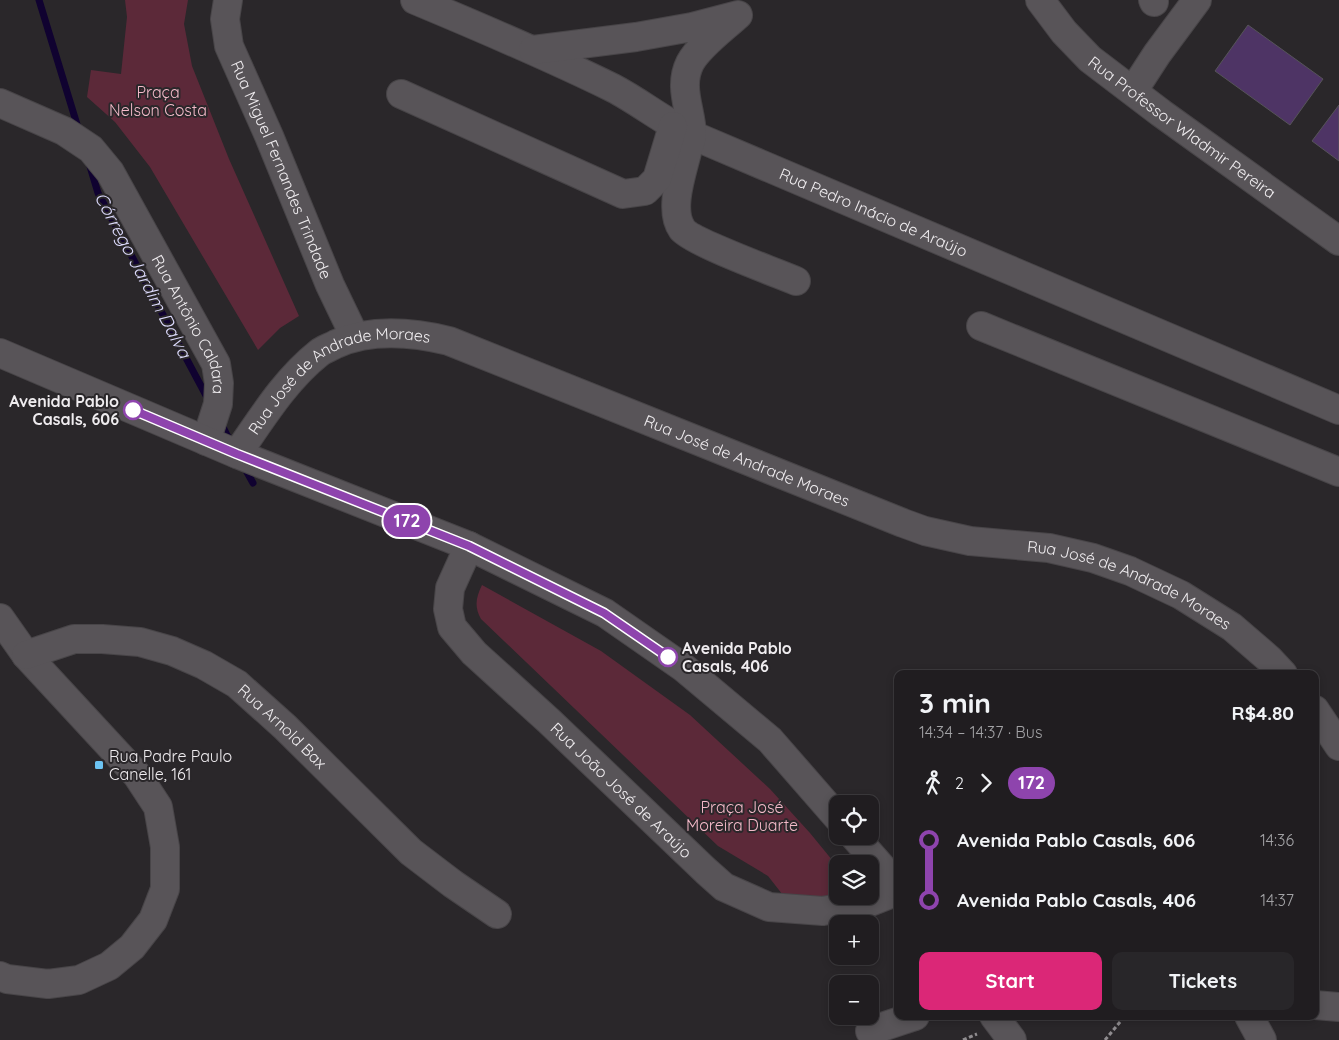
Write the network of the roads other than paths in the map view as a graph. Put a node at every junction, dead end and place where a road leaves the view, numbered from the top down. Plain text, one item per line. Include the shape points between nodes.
1 (228, 0) edge
2 (415, 0) edge
3 (1040, 0) edge
4 (1198, 0) edge
5 (747, 7) edge
6 (533, 50) junction
7 (1133, 91) junction
8 (401, 94) dead end
9 (0, 103) edge
10 (682, 130) junction
11 (1339, 241) edge
12 (796, 280) dead end
13 (982, 326) dead end
14 (355, 337) junction
15 (0, 353) edge
16 (1339, 410) edge
17 (206, 441) junction
18 (237, 454) junction
19 (1339, 472) edge
20 (469, 546) junction
21 (0, 618) edge
22 (26, 654) junction
23 (1279, 670) edge
24 (1319, 716) edge
25 (1339, 746) edge
26 (829, 808) edge
27 (862, 845) edge
28 (894, 881) edge
29 (894, 893) edge
30 (497, 914) dead end
31 (0, 976) edge
32 (1319, 1006) edge
33 (1339, 1007) edge
34 (903, 1020) edge
35 (997, 1020) edge
36 (1252, 1020) edge
37 (870, 1031) dead end
38 (1012, 1040) edge
39 (1262, 1040) edge

1 - 14 street, Rua Miguel Fernandes Trindade via 225,19 229,46
2 - 6 street, Rua Pedro Inácio de Araújo
3 - 7 street, Rua Professor Wladmir Pereira via 1090,59
4 - 7 street
5 - 6 street via 692,27
5 - 10 street via 690,63 685,75
6 - 10 street, Rua Pedro Inácio de Araújo via 616,90
7 - 11 street, Rua Professor Wladmir Pereira
8 - 10 street via 623,194 645,191 657,179
9 - 17 street, Rua Antônio Caldara via 64,132 91,150 110,172 216,364 218,404
10 - 12 street via 676,202 682,230 701,242
10 - 16 street, Rua Pedro Inácio de Araújo
13 - 19 street
14 - 18 street, Rua José de Andrade Moraes via 320,351 280,392
14 - 23 street, Rua José de Andrade Moraes via 395,332 450,341 903,524 970,541 1049,548 1130,571 1181,595 1232,627
15 - 17 street
17 - 18 street
18 - 20 street
20 - 26 street via 604,613 684,668 770,740
20 - 29 street, Rua João José de Araújo via 450,588 448,608 452,627 474,653 724,887 769,907 823,911 870,902
21 - 22 street
22 - 30 street, Rua Arnold Bax via 74,639 102,639 140,642 204,664 237,684 285,727 411,852
22 - 31 street via 137,775 158,807 165,847 165,889 154,920 109,966 78,980 48,984
24 - 25 street
27 - 28 street
32 - 33 street
34 - 37 street
35 - 38 street
36 - 39 street

